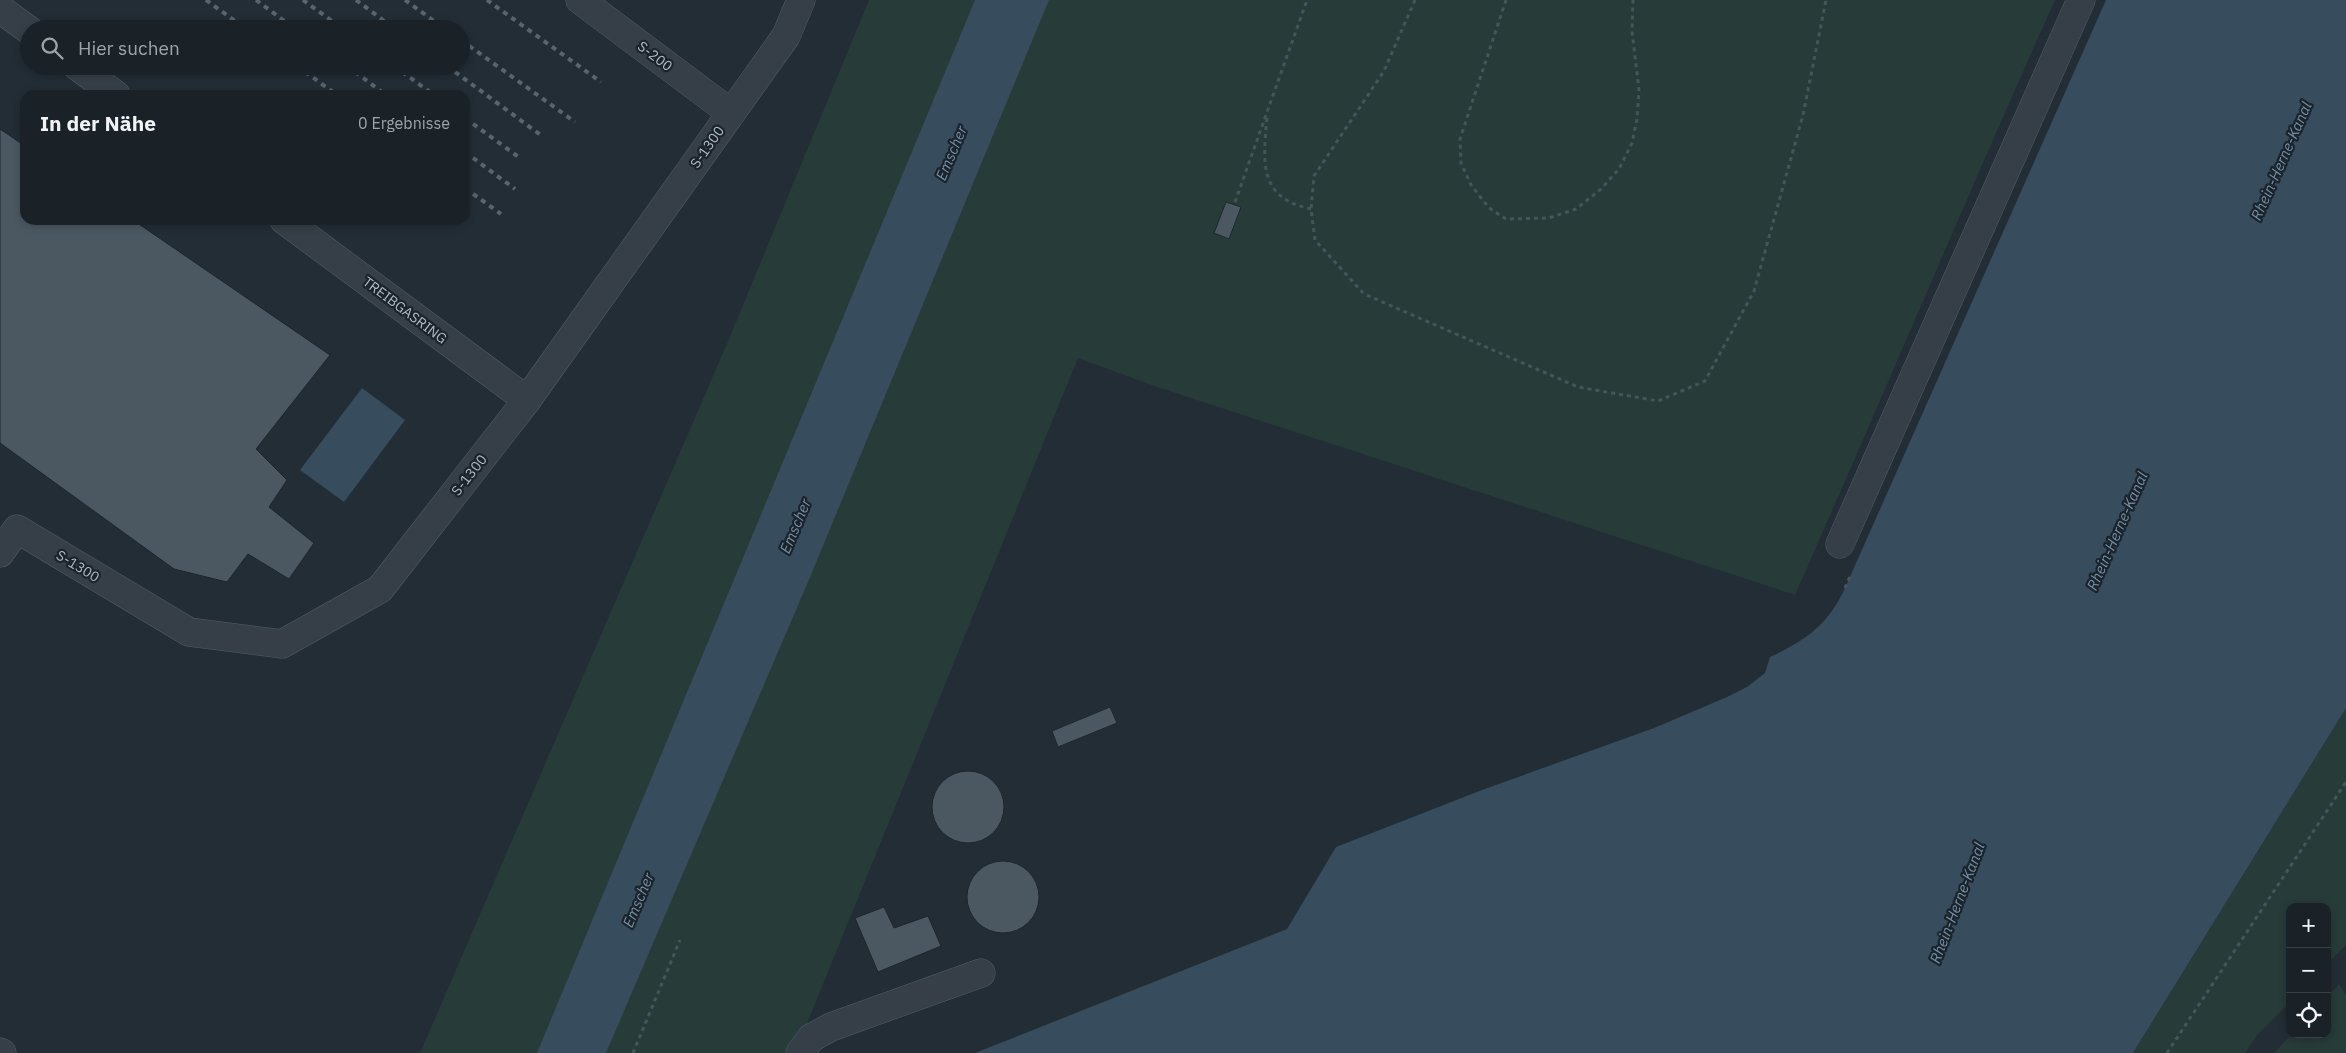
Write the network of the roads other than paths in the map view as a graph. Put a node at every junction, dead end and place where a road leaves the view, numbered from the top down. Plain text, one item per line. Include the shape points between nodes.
1 (580, 0) edge
2 (801, 0) edge
3 (2080, 0) edge
4 (0, 9) edge
5 (20, 23) edge
6 (89, 75) edge
7 (109, 90) edge
8 (731, 113) junction
9 (291, 225) edge
10 (526, 400) junction
11 (8, 523) edge
12 (1840, 544) dead end
13 (0, 553) edge
14 (981, 973) dead end
15 (810, 1048) edge

1 - 8 lane, S-200
2 - 8 lane, S-1300 via 786,36
3 - 12 lane
4 - 5 lane
6 - 7 lane
8 - 10 lane, S-1300
9 - 10 lane, TREIBGASRING
10 - 11 lane, S-1300 via 380,589 282,644 189,632
11 - 13 lane, S-1300
14 - 15 lane via 831,1027

